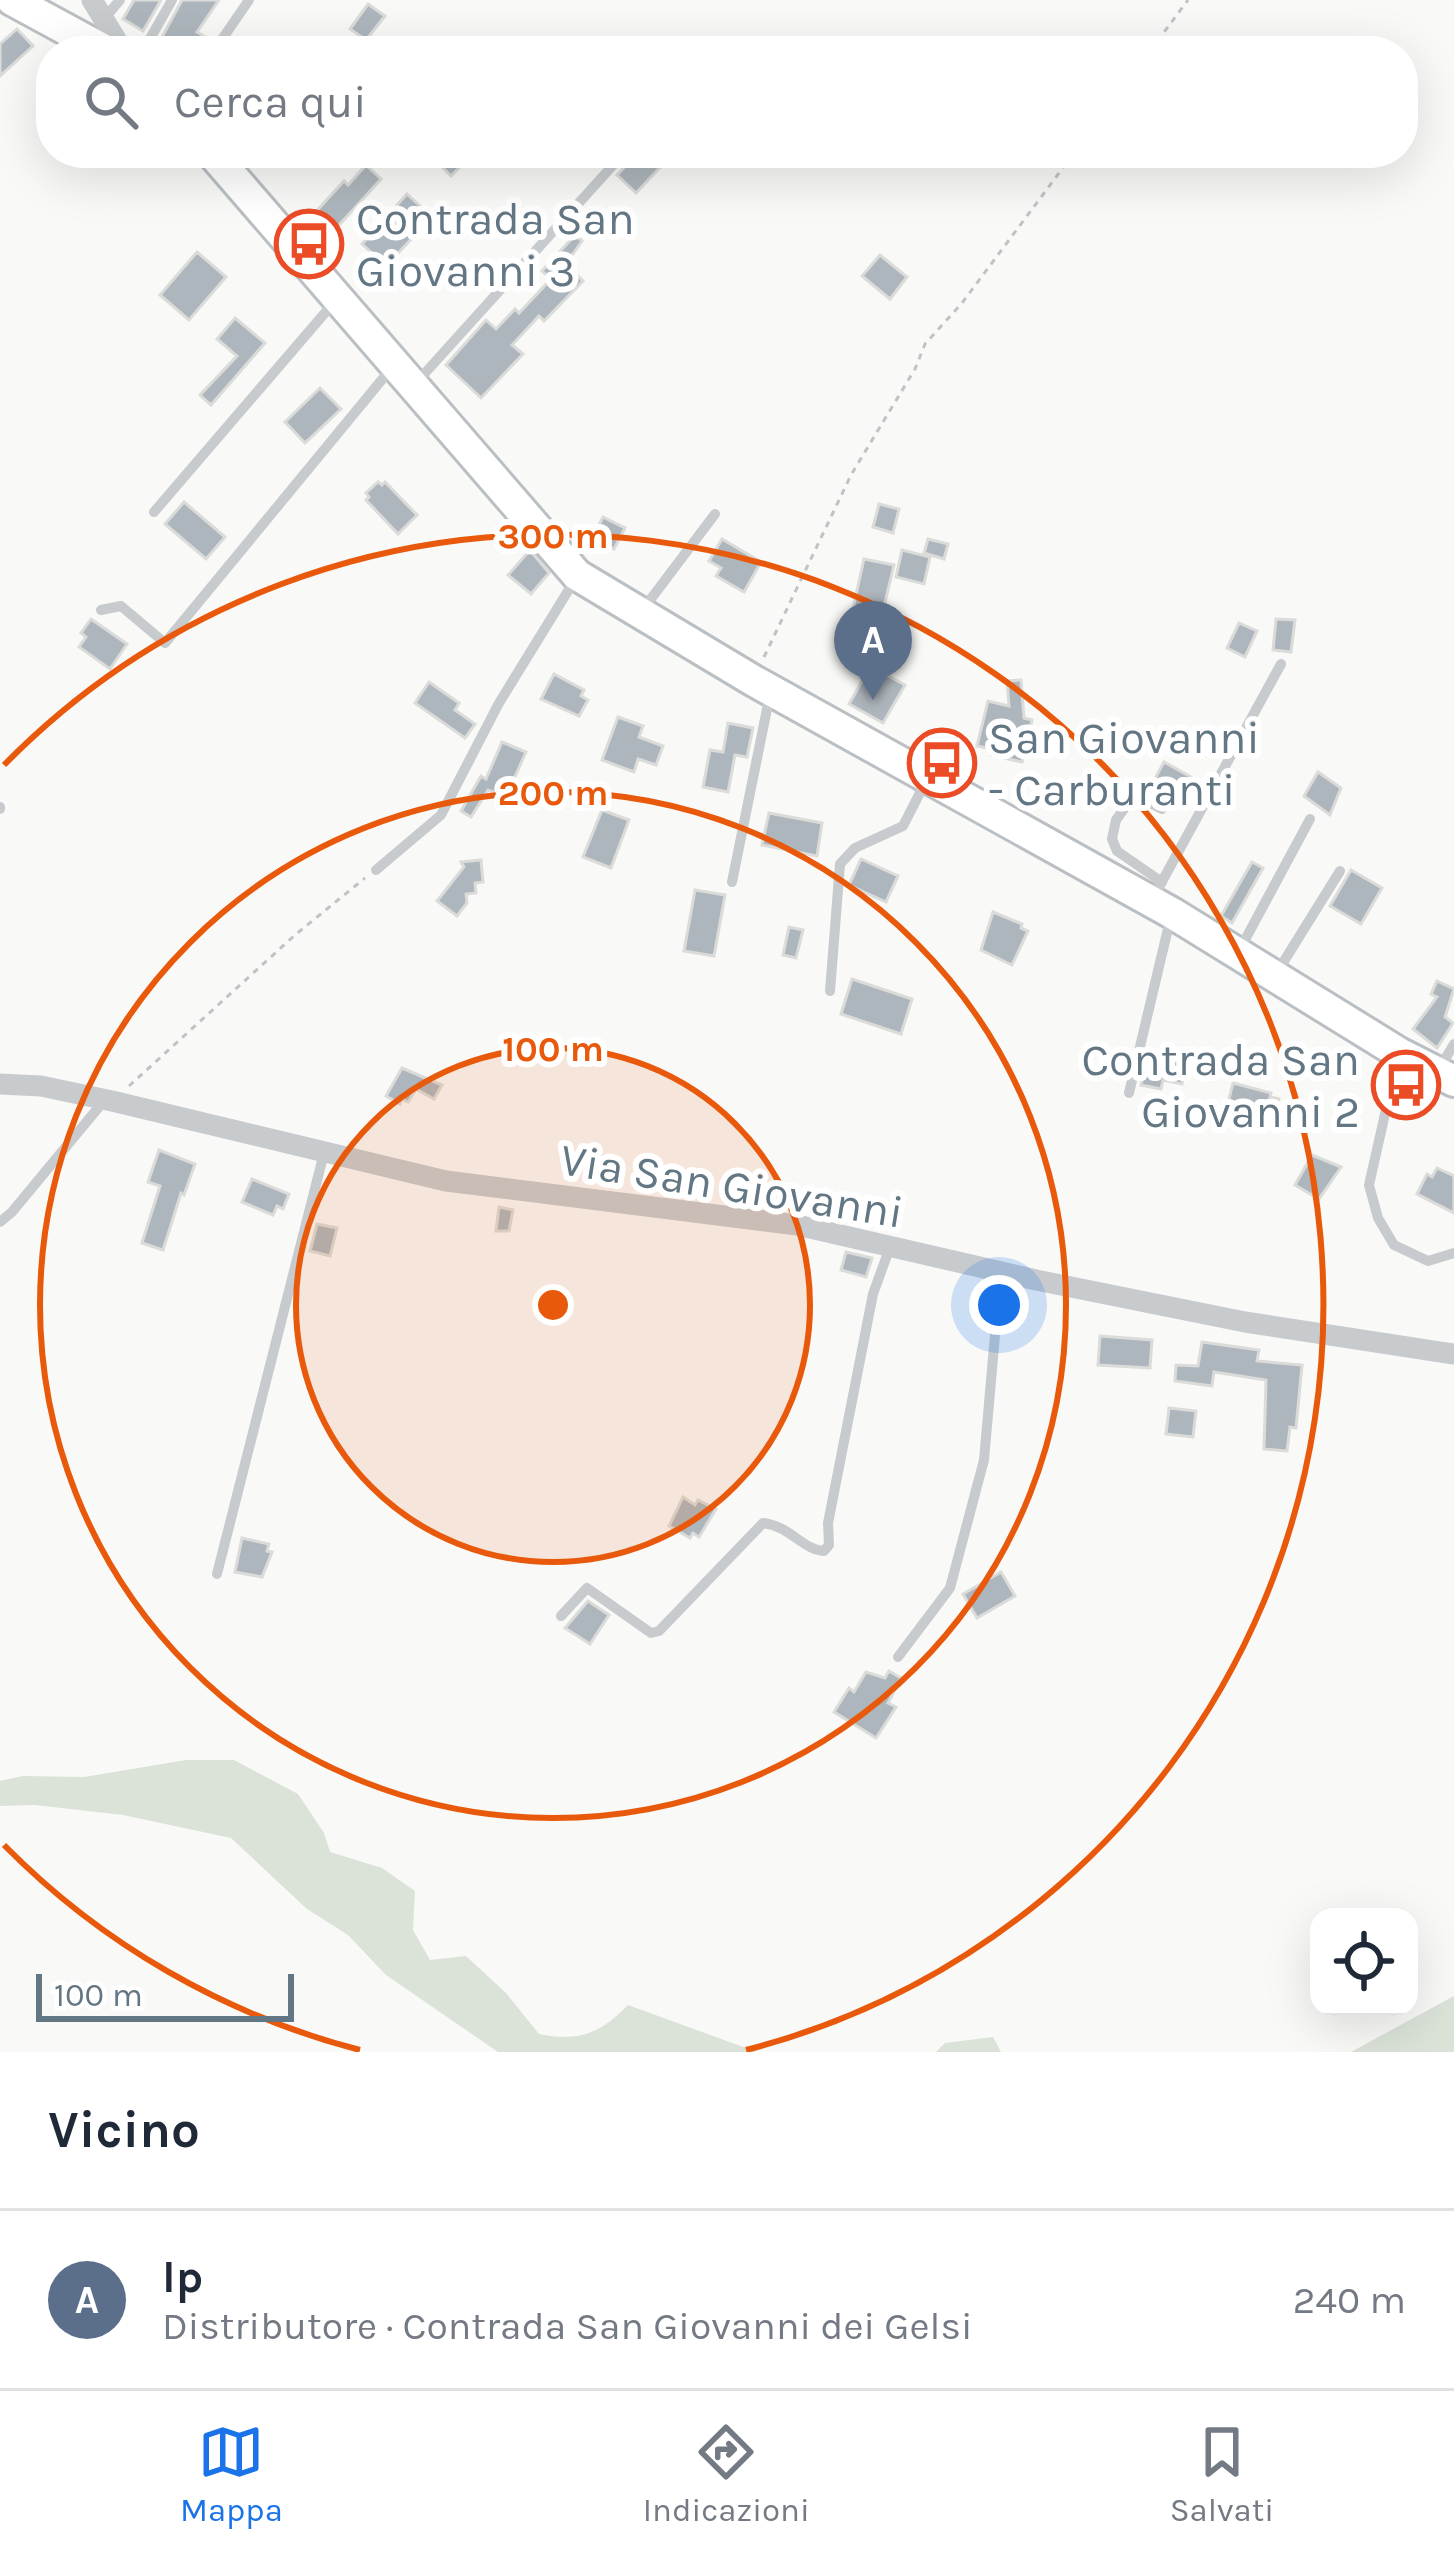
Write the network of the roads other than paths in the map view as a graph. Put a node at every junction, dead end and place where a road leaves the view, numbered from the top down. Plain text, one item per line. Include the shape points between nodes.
1 (12, 0) edge
2 (120, 0) edge
3 (172, 0) edge
4 (249, 0) edge
5 (101, 24) edge
6 (152, 36) edge
7 (224, 36) edge
8 (225, 168) edge
9 (609, 168) edge
10 (338, 297) junction
11 (405, 374) junction
12 (154, 512) dead end
13 (715, 514) dead end
14 (578, 575) junction
15 (101, 610) dead end
16 (640, 614) junction
17 (1282, 664) dead end
18 (764, 687) junction
19 (928, 776) junction
20 (1162, 809) dead end
21 (1310, 819) dead end
22 (376, 869) road end
23 (1340, 871) dead end
24 (732, 882) dead end
25 (1162, 899) junction
26 (1238, 954) junction
27 (1274, 977) junction
28 (830, 991) dead end
29 (1454, 1044) edge
30 (1399, 1053) junction
31 (1446, 1076) edge
32 (0, 1084) edge
33 (1130, 1093) dead end
34 (108, 1100) junction
35 (324, 1153) junction
36 (0, 1222) edge
37 (890, 1246) junction
38 (1454, 1253) edge
39 (990, 1270) junction
40 (1454, 1354) edge
41 (217, 1574) dead end
42 (561, 1616) dead end
43 (898, 1657) dead end

1 - 5 main road
2 - 5 lane
3 - 6 lane
4 - 7 lane
8 - 10 main road
9 - 11 lane
10 - 11 main road
10 - 12 lane
11 - 14 main road
11 - 15 lane via 165,643 121,606
13 - 16 lane
14 - 16 main road
14 - 22 lane via 441,815
16 - 18 main road
17 - 25 lane
18 - 19 main road
18 - 24 lane
19 - 25 main road
19 - 28 lane via 902,826 855,848 841,864
20 - 25 lane via 1134,795 1112,839
21 - 26 lane
23 - 27 lane
25 - 26 main road
25 - 33 lane
26 - 27 main road
27 - 30 main road
29 - 31 lane
30 - 31 main road
30 - 38 lane via 1369,1185 1378,1218 1394,1245 1428,1261
32 - 34 street, Via San Giovanni
34 - 35 street, Via San Giovanni
34 - 36 lane
35 - 37 street, Via San Giovanni via 446,1180 797,1225
35 - 41 lane
37 - 39 street, Via San Giovanni
37 - 42 lane via 873,1294 824,1551 763,1523 659,1631 651,1634 586,1588
39 - 40 street, Via San Giovanni
39 - 43 lane via 996,1324 984,1460 950,1588

